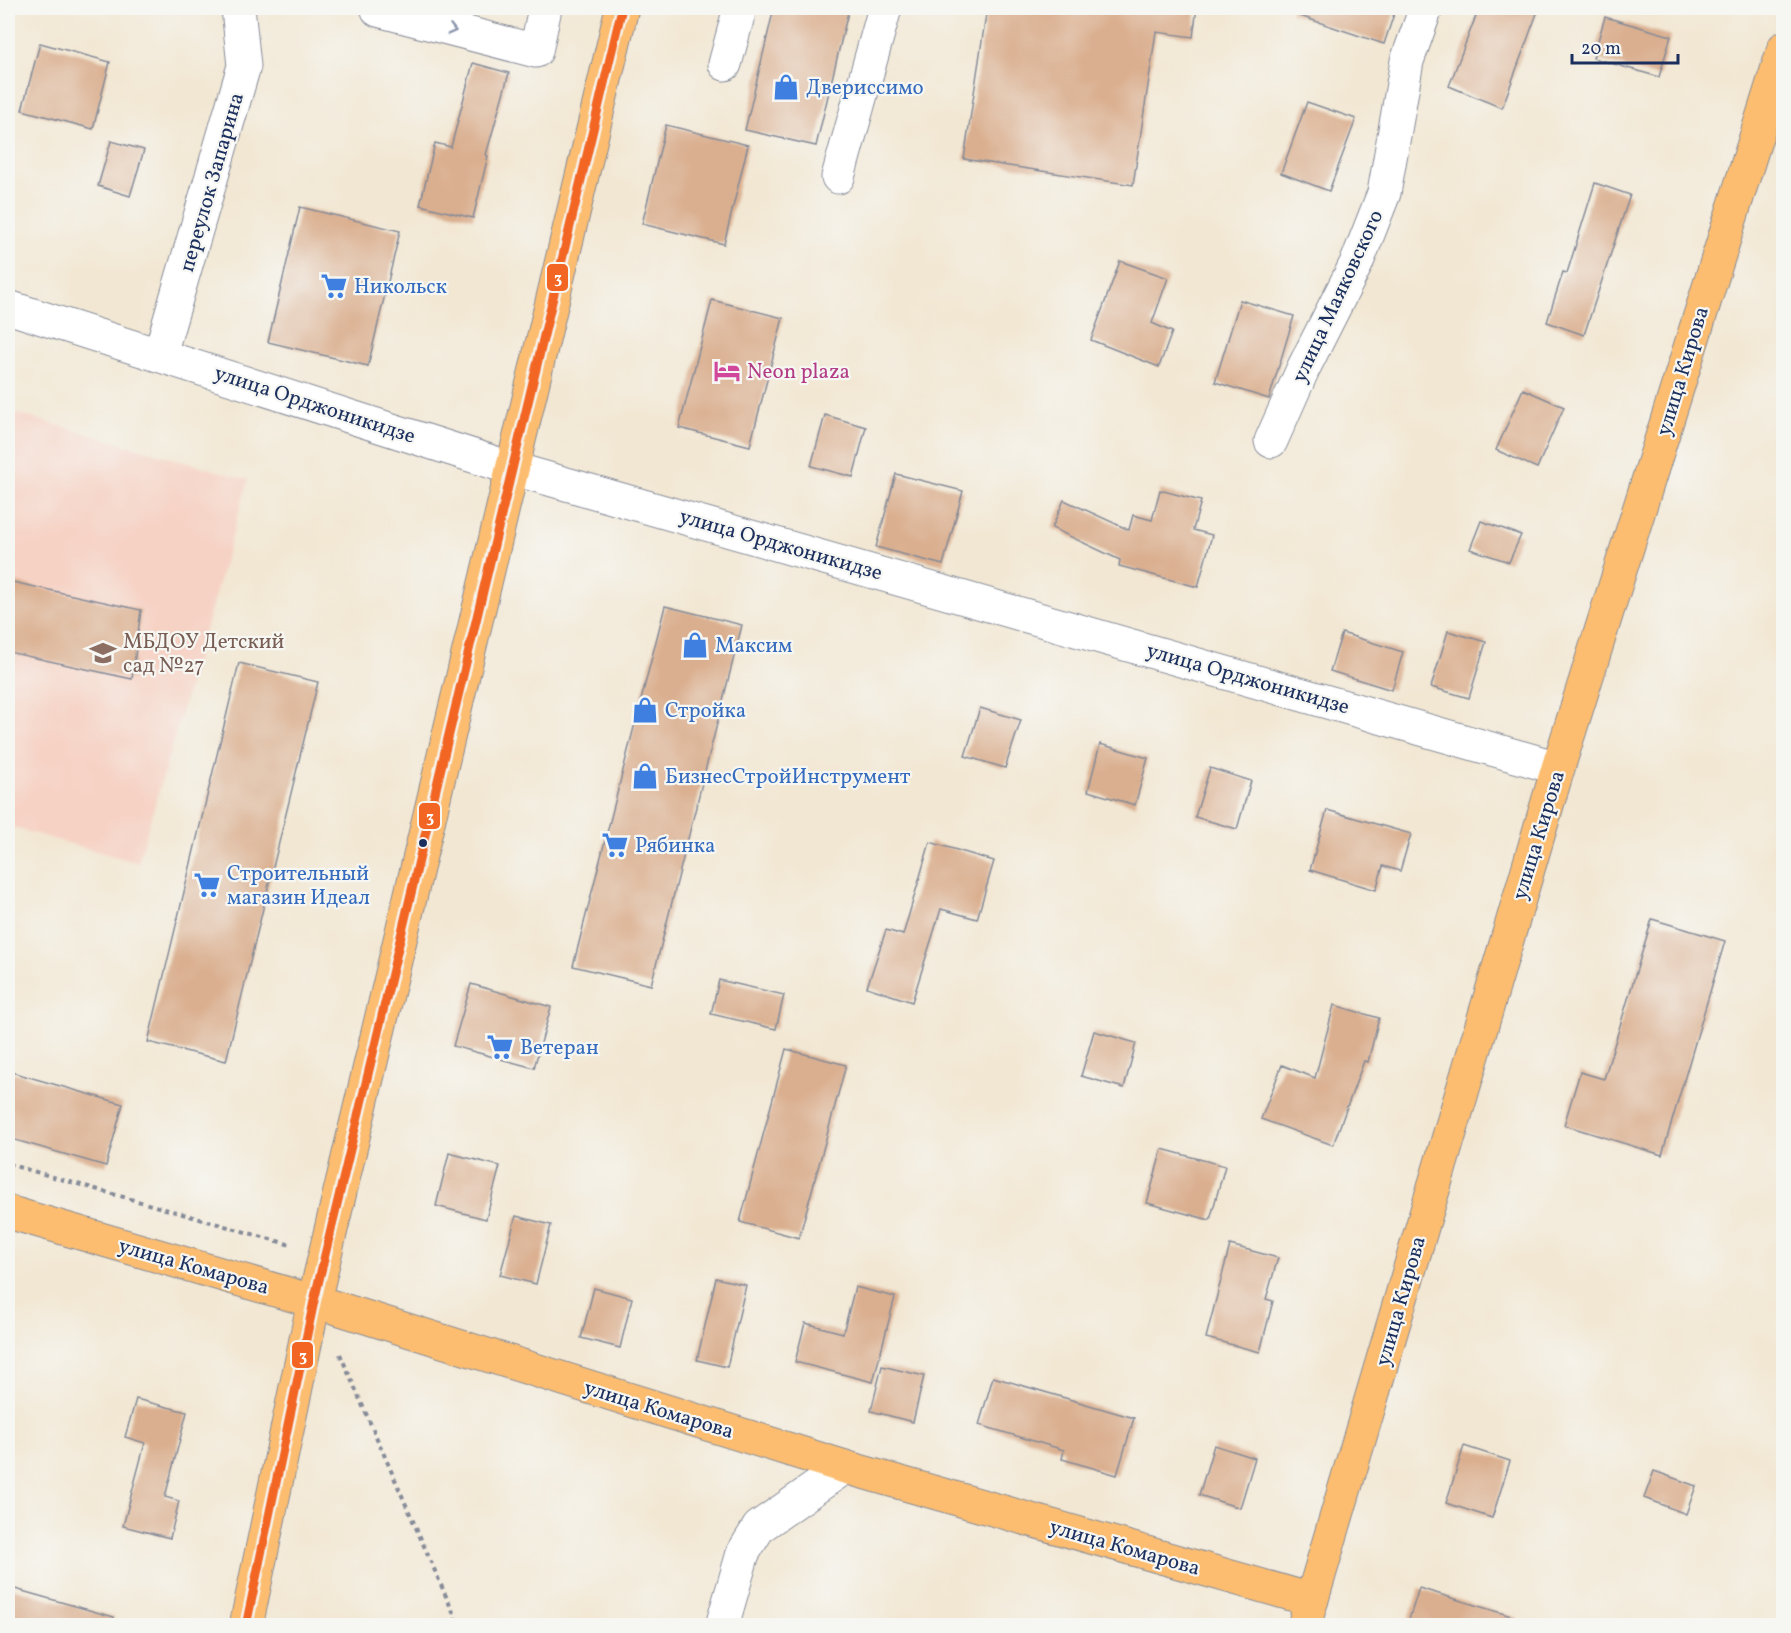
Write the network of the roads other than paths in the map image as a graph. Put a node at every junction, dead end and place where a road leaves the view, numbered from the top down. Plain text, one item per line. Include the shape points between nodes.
1 (238, 8) edge
2 (379, 8) edge
3 (546, 8) edge
4 (622, 8) edge
5 (740, 8) edge
6 (885, 8) edge
7 (1426, 8) edge
8 (1784, 48) edge
9 (725, 64) dead end
10 (838, 177) dead end
11 (8, 307) edge
12 (160, 354) junction
13 (1271, 441) dead end
14 (514, 469) junction
15 (1558, 768) junction
16 (8, 1212) edge
17 (314, 1301) junction
18 (845, 1467) junction
19 (1308, 1613) edge
20 (246, 1626) edge
21 (722, 1626) edge

1 - 12 street, переулок Запарина via 244,66
2 -> 3 street via 536,51
4 - 14 main road
5 - 9 street
6 - 10 street
7 - 13 street, улица Маяковского via 1407,61 1384,193 1357,262
8 - 15 main road, улица Кирова
11 - 12 street, улица Орджоникидзе
12 - 14 street, улица Орджоникидзе
14 - 15 street, улица Орджоникидзе
14 - 17 main road
15 - 19 main road, улица Кирова
16 - 17 main road, улица Комарова
17 - 18 main road, улица Комарова
17 - 20 main road
18 - 19 main road, улица Комарова
18 - 21 street via 759,1527 743,1552

